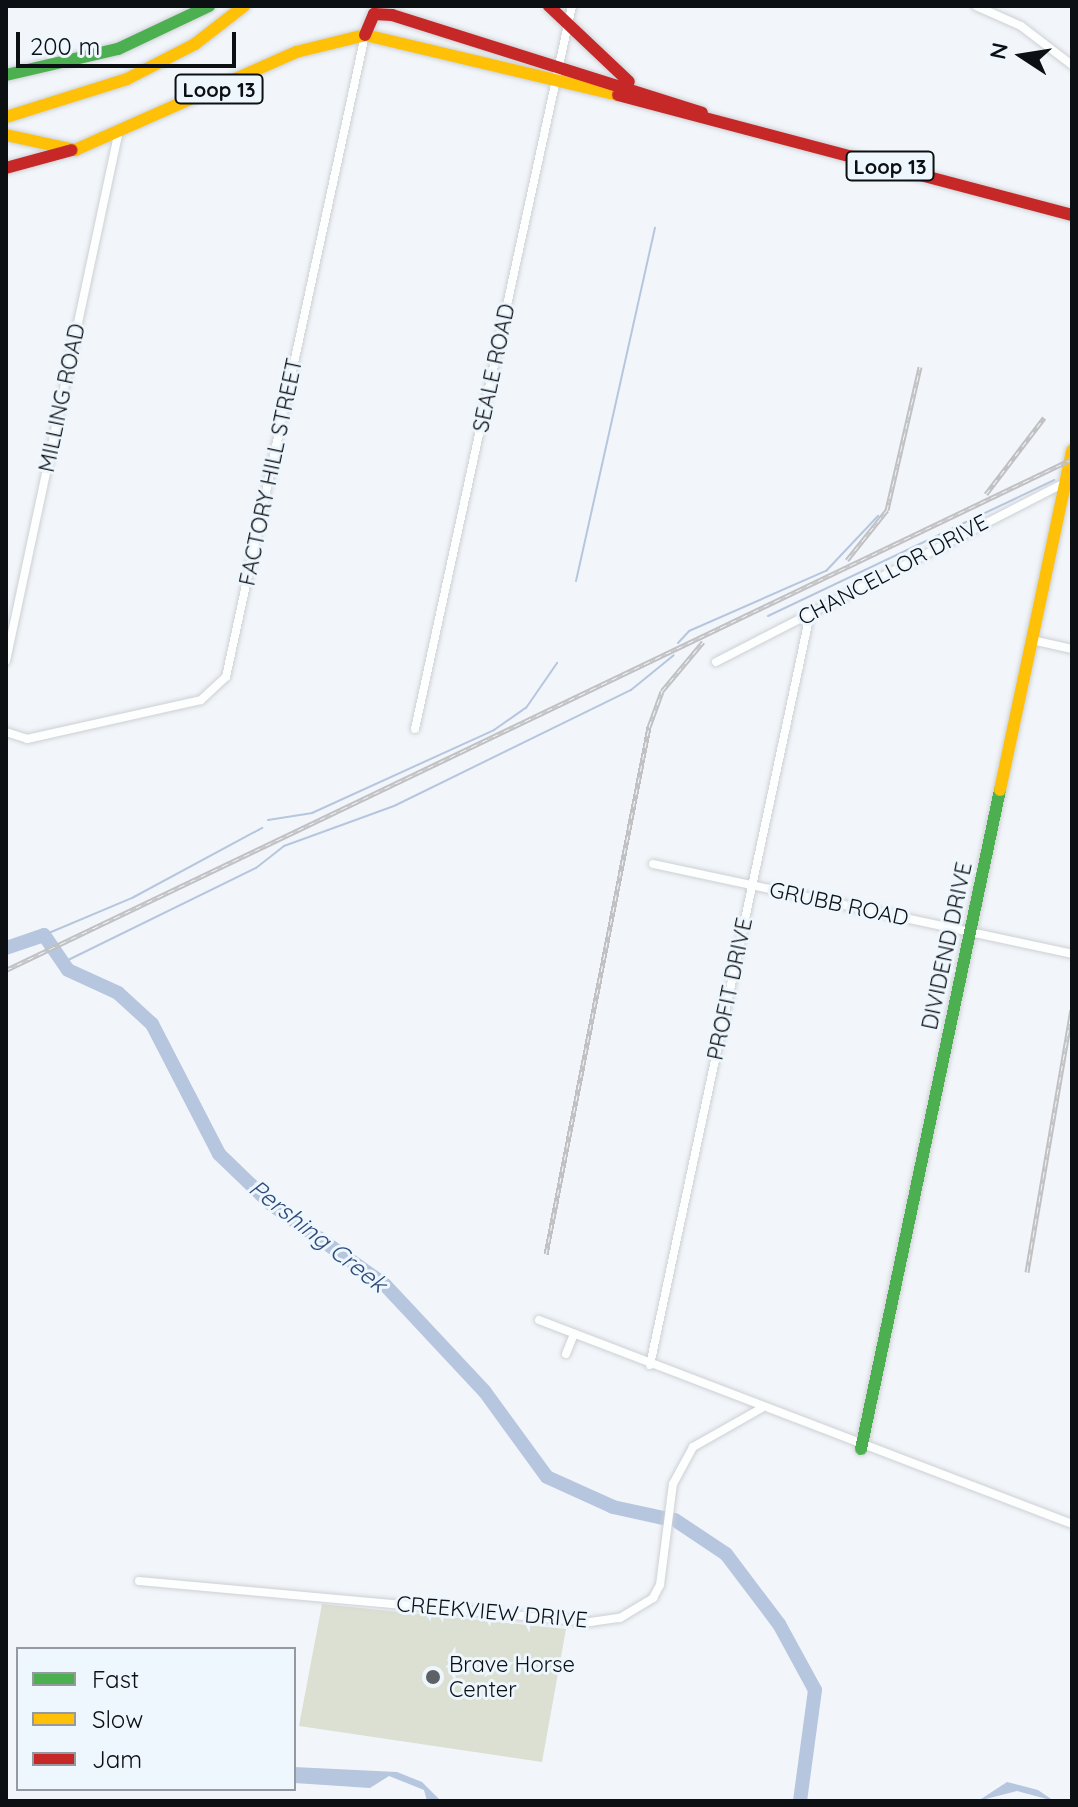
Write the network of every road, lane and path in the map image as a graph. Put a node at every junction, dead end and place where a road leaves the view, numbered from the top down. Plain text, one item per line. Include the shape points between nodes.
1 (209, 6) edge
2 (244, 6) edge
3 (549, 6) edge
4 (572, 6) edge
5 (976, 6) edge
6 (568, 27) junction
7 (365, 35) junction
8 (1072, 65) edge
9 (6, 75) edge
10 (558, 75) junction
11 (643, 90) junction
12 (707, 116) junction
13 (6, 117) edge
14 (6, 135) edge
15 (118, 135) junction
16 (75, 150) junction
17 (6, 168) edge
18 (1072, 215) edge
19 (1072, 451) edge
20 (1069, 481) edge
21 (810, 614) junction
22 (1032, 640) junction
23 (1072, 649) edge
24 (6, 661) edge
25 (716, 662) dead end
26 (415, 729) dead end
27 (6, 732) edge
28 (653, 864) dead end
29 (753, 886) junction
30 (970, 932) junction
31 (1072, 954) edge
32 (539, 1320) dead end
33 (574, 1334) junction
34 (566, 1354) dead end
35 (650, 1365) junction
36 (762, 1408) junction
37 (861, 1449) junction
38 (1072, 1524) edge
39 (139, 1581) dead end

1 - 9 main road via 118,49
2 - 13 main road via 195,44 127,79
3 - 6 main road, Loop 13
4 - 6 street, SEALE ROAD
5 - 8 street via 1021,26
6 - 10 street, SEALE ROAD
6 - 11 main road, Loop 13
7 - 10 main road, Loop 13
7 - 10 main road, Loop 13 via 371,17 385,14
7 - 15 main road, Loop 13 via 296,52
7 - 27 street, FACTORY HILL STREET via 226,677 201,700 27,739
10 - 11 main road, Loop 13
10 - 12 main road, Loop 13
10 - 26 street, SEALE ROAD
11 - 12 main road, Loop 13
12 - 18 main road, Loop 13
14 - 16 main road
15 - 16 main road, Loop 13
15 - 24 street, MILLING ROAD
16 - 17 main road
19 - 20 main road, DIVIDEND DRIVE
20 - 21 street, CHANCELLOR DRIVE
20 - 22 main road, DIVIDEND DRIVE
21 - 25 street, CHANCELLOR DRIVE
21 - 29 street, PROFIT DRIVE
22 - 23 street
22 - 30 main road, DIVIDEND DRIVE
28 - 29 street, GRUBB ROAD
29 - 30 street, GRUBB ROAD
29 - 35 street, PROFIT DRIVE
30 - 31 street, GRUBB ROAD
30 - 37 main road, DIVIDEND DRIVE
32 - 33 street
33 - 34 street
33 - 35 street
35 - 36 street
36 - 37 street
36 - 39 street, CREEKVIEW DRIVE via 693,1447 673,1484 660,1585 653,1598 620,1618 590,1622
37 - 38 street

